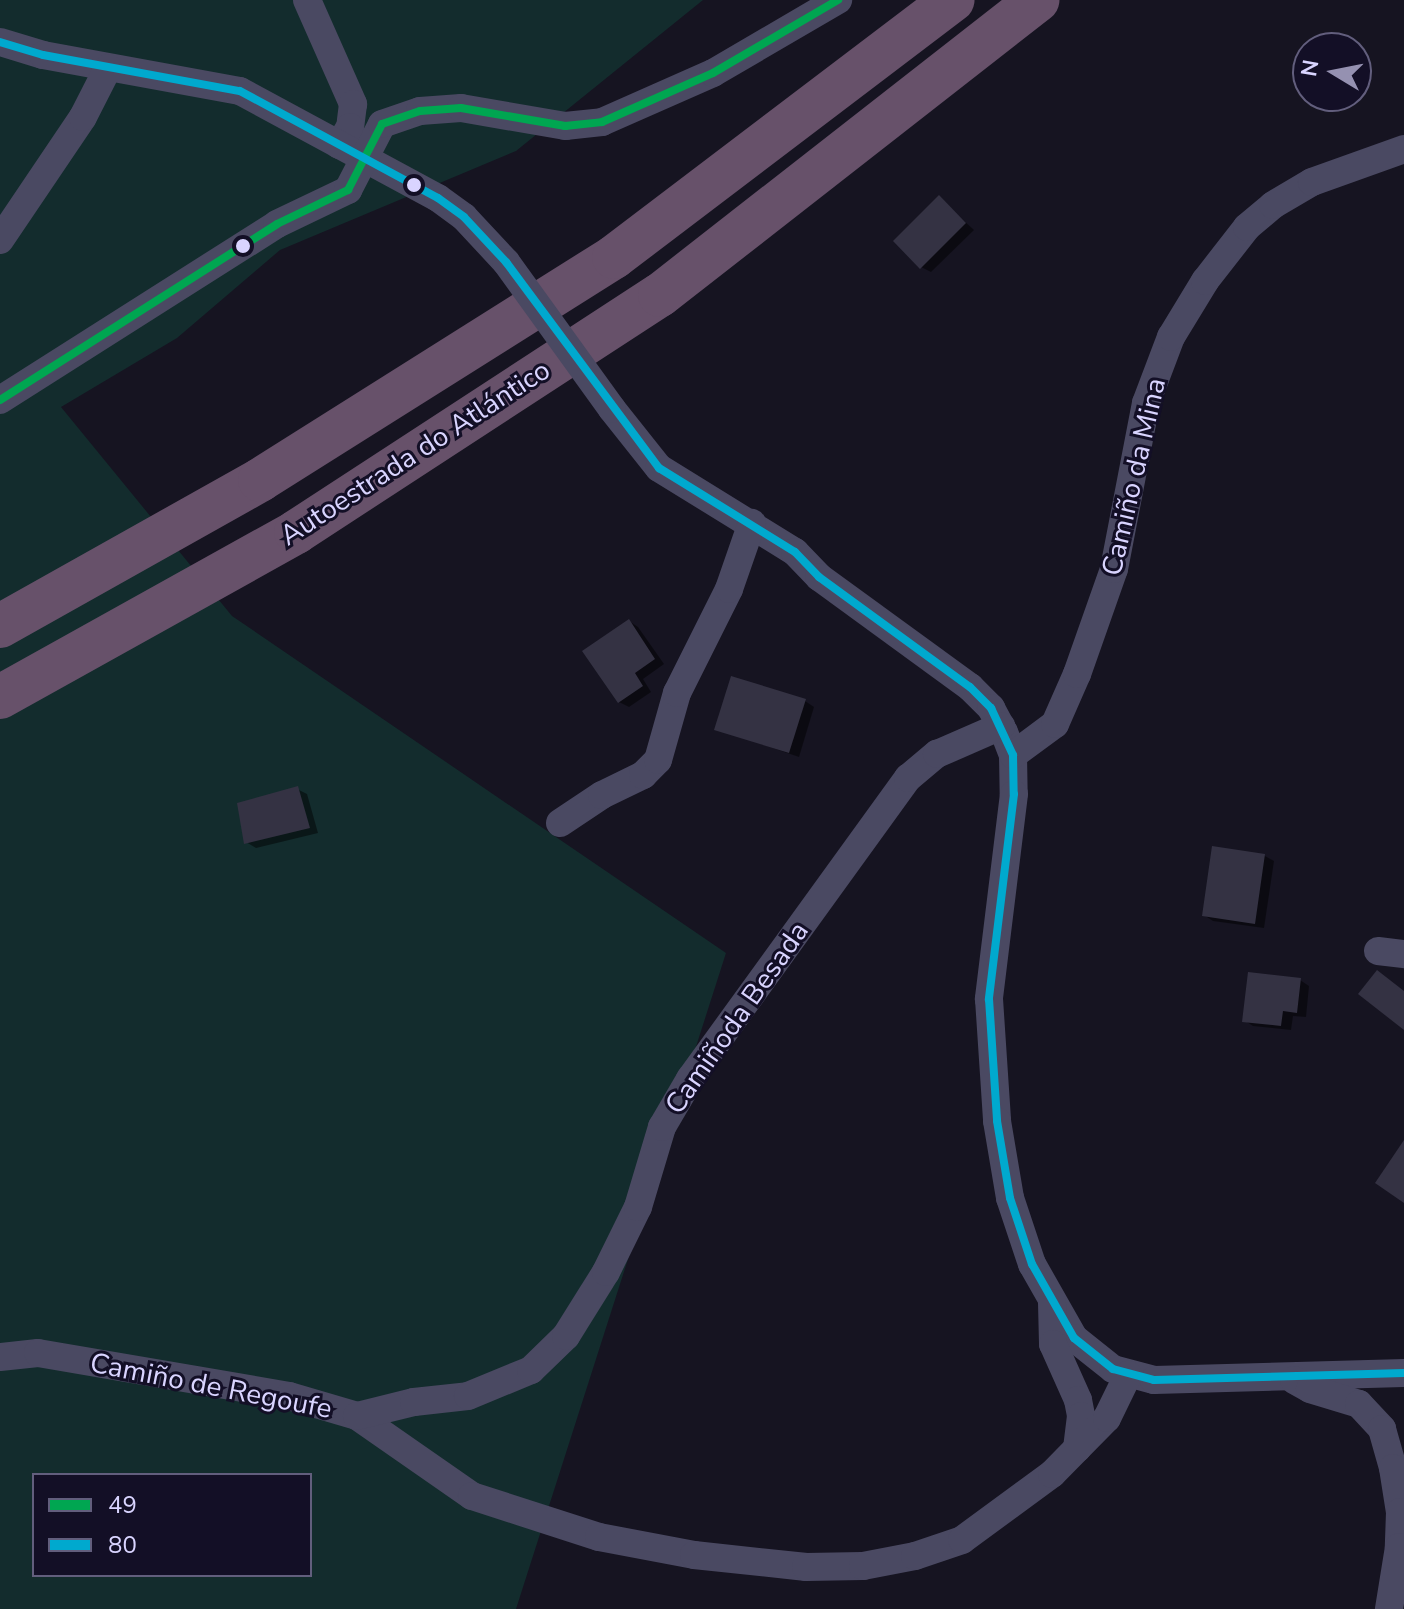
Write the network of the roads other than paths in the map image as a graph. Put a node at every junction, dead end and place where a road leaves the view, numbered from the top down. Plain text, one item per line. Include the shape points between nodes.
1 (307, 0) edge
2 (838, 0) edge
3 (952, 0) edge
4 (1038, 0) edge
5 (0, 42) edge
6 (108, 68) junction
7 (339, 145) junction
8 (1404, 149) edge
9 (366, 160) junction
10 (0, 240) edge
11 (0, 400) edge
12 (752, 523) junction
13 (0, 626) edge
14 (0, 697) edge
15 (1001, 726) junction
16 (1013, 755) junction
17 (560, 823) dead end
18 (1052, 1303) junction
19 (0, 1357) edge
20 (1404, 1373) edge
21 (1128, 1375) junction
22 (1286, 1376) junction
23 (357, 1416) junction
24 (1077, 1449) junction
25 (1389, 1609) edge

1 - 7 street via 353,104 350,127
2 - 9 street via 713,73 602,122 565,126 461,108 420,111 382,124
3 - 13 highway, Autoestrada do Atlántico via 614,257 260,480
4 - 14 highway, Autoestrada do Atlántico via 660,295 296,532
5 - 6 street
6 - 7 street via 240,91
6 - 10 street via 83,117
7 - 9 street
8 - 16 street, Camiño da Mina via 1312,182 1273,205 1247,227 1205,281 1171,337 1146,403 1114,569 1077,674 1055,724
9 - 11 street via 348,190 277,224
9 - 12 street, bridge via 464,217 506,262 659,468
12 - 15 street via 970,687
12 - 17 street via 729,589 677,693 658,760 643,775
15 - 16 street
15 - 23 street, Camiñoda Besada via 937,754 908,778 690,1079 662,1127 638,1207 566,1336 531,1370 468,1396
16 - 18 street via 1010,844 991,966 991,1044 1010,1198 1032,1264
18 - 21 street via 1074,1338
18 - 24 street via 1053,1344 1078,1400
19 - 23 street, Camiño de Regoufe via 38,1353 261,1390
20 - 22 street
21 - 22 street via 1197,1382
21 - 24 street, Camiño de Regoufe via 1107,1418
22 - 25 street via 1359,1404 1382,1429 1400,1512
23 - 24 street, Camiño de Regoufe via 472,1496 599,1537 694,1555 806,1567 863,1566 962,1540 1052,1474

